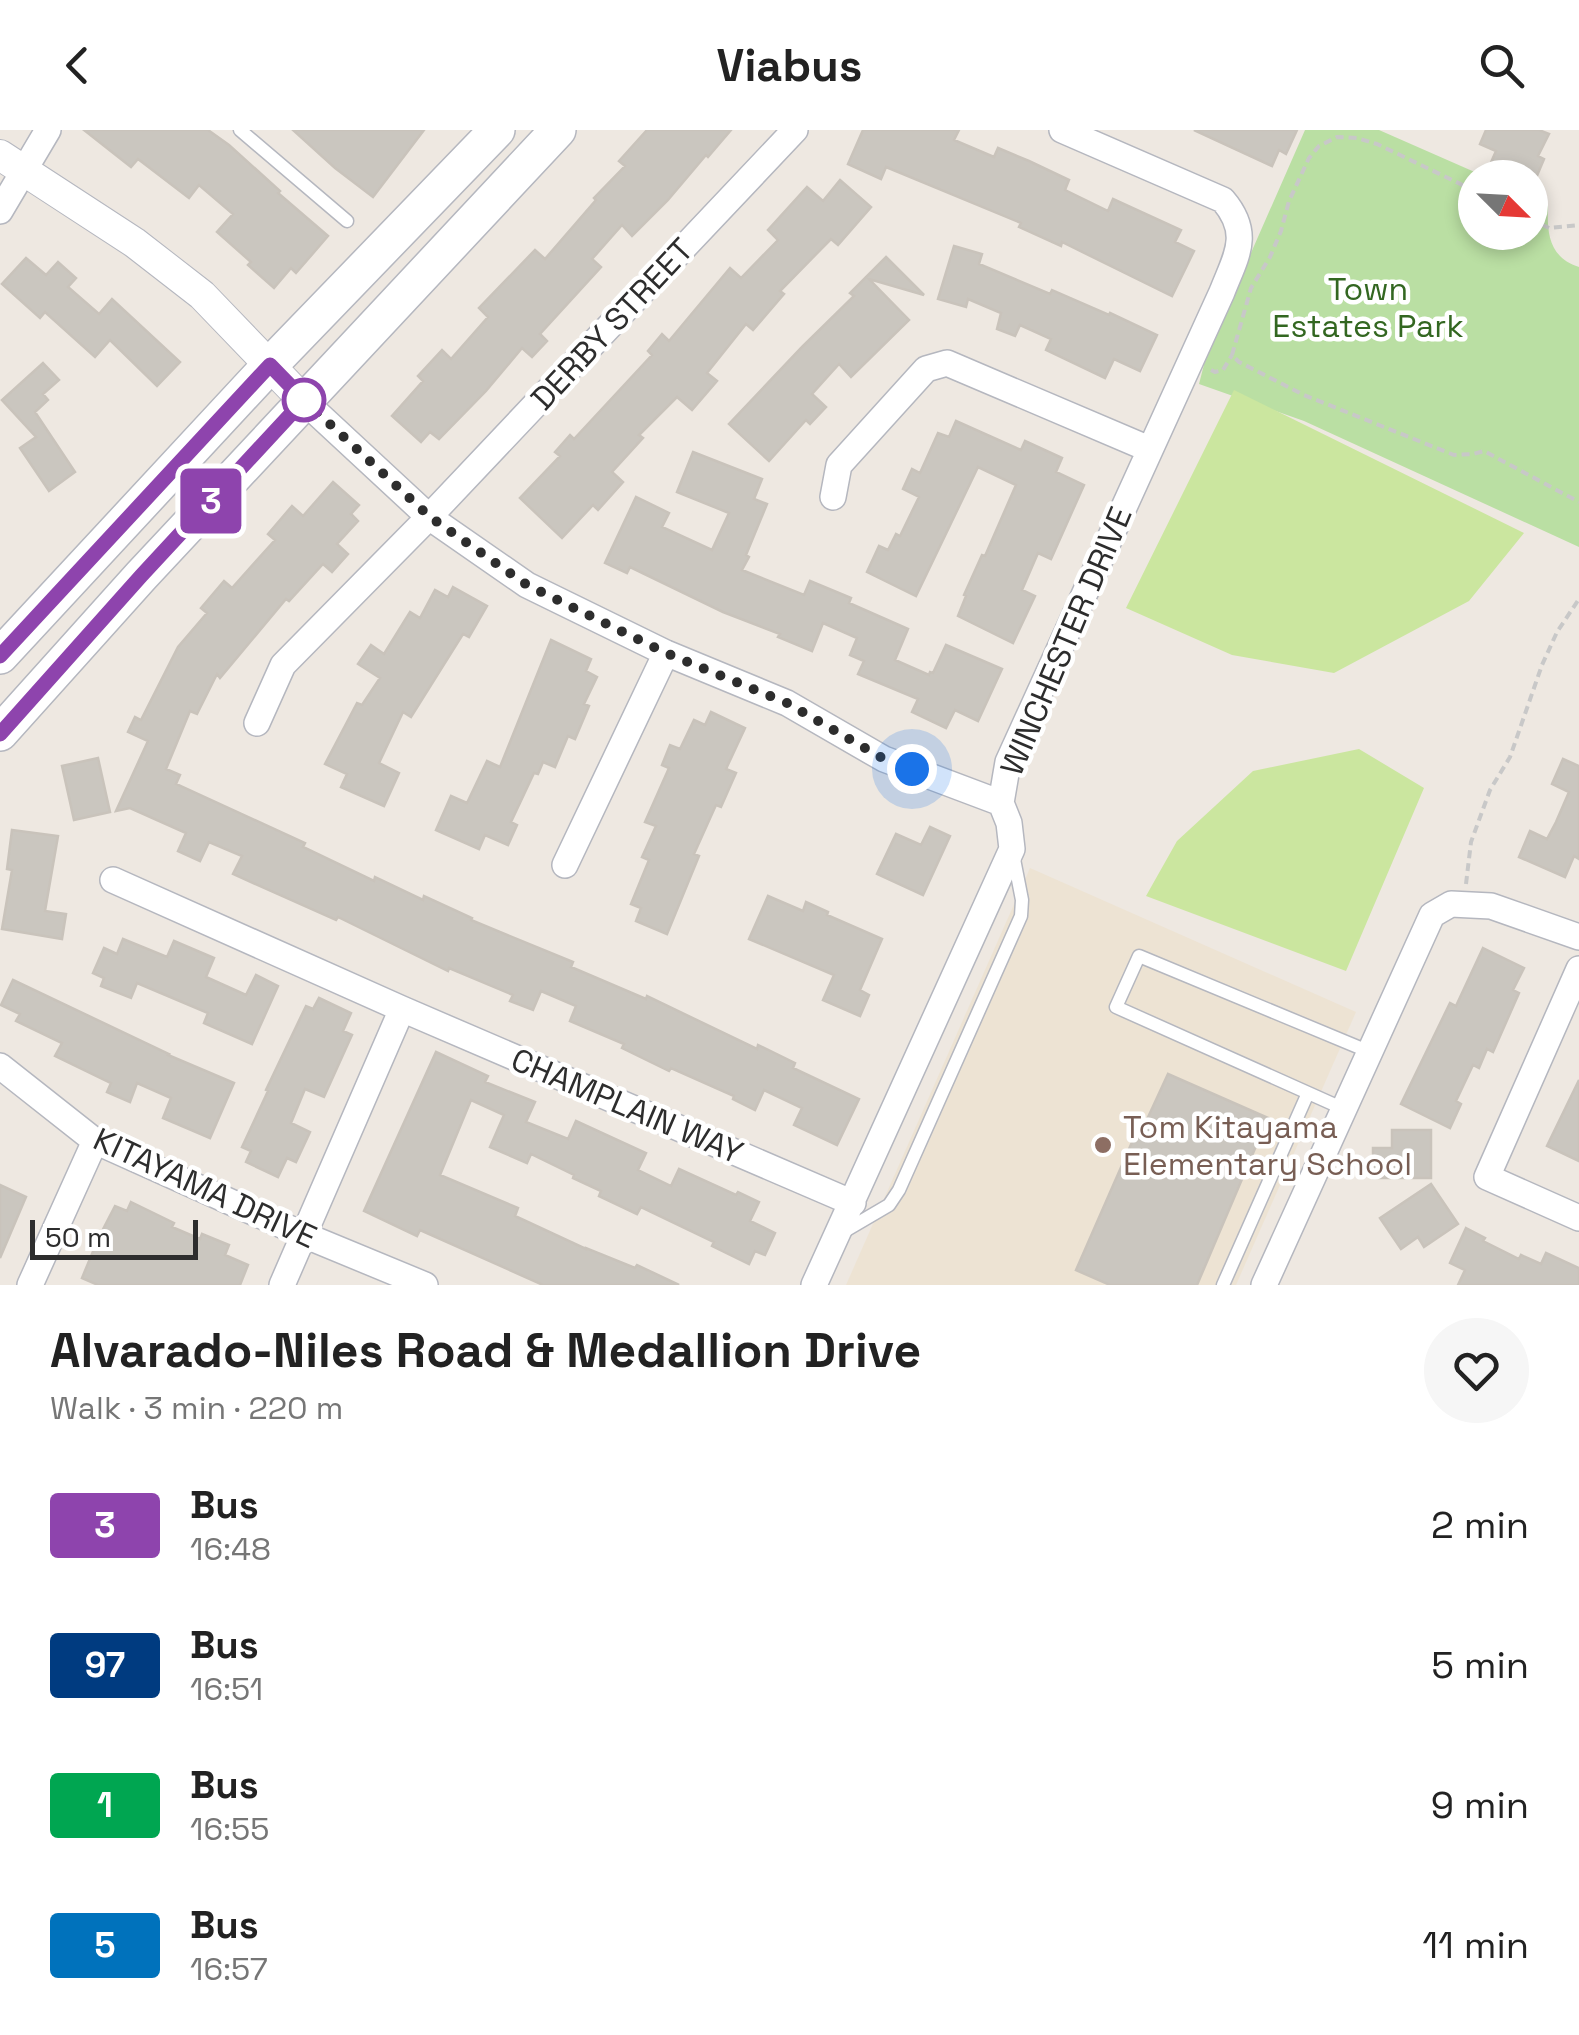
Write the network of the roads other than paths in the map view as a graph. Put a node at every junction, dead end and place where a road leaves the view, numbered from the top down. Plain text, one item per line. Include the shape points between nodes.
1 (48, 130) edge
2 (240, 130) edge
3 (498, 130) edge
4 (558, 130) edge
5 (796, 130) edge
6 (1062, 130) edge
7 (12, 162) edge
8 (0, 212) edge
9 (347, 221) dead end
10 (270, 365) junction
11 (304, 400) junction
12 (1149, 449) junction
13 (833, 497) dead end
14 (430, 517) junction
15 (666, 653) junction
16 (0, 656) edge
17 (257, 723) dead end
18 (0, 734) edge
19 (1000, 803) junction
20 (1012, 849) junction
21 (565, 865) dead end
22 (112, 880) dead end
23 (1579, 937) edge
24 (1579, 970) edge
25 (402, 1009) junction
26 (1370, 1052) junction
27 (0, 1066) edge
28 (1308, 1093) junction
29 (1344, 1109) junction
30 (95, 1141) junction
31 (853, 1203) junction
32 (1579, 1218) edge
33 (304, 1235) junction
34 (837, 1236) junction
35 (30, 1285) edge
36 (282, 1285) edge
37 (425, 1285) edge
38 (814, 1285) edge
39 (1223, 1285) edge
40 (1264, 1285) edge

1 - 7 street
2 - 9 lane
3 - 10 main road
4 - 11 main road
5 - 14 street, DERBY STREET
6 - 12 street, WINCHESTER DRIVE via 1223,200 1237,216 1241,244
7 - 8 street
7 - 10 street via 202,295
10 - 11 street
10 - 16 main road
11 - 14 street
11 - 18 main road
12 - 13 street via 947,363 926,369 839,466
12 - 19 street, WINCHESTER DRIVE via 1008,762
14 - 15 street via 527,585
14 - 17 street, DERBY STREET via 283,665
15 - 19 street via 787,703 884,759
15 - 21 street
19 - 20 street, WINCHESTER DRIVE
20 - 31 street
20 - 34 lane via 1021,916 899,1190 889,1205
22 - 25 street, CHAMPLAIN WAY
23 - 26 street via 1490,906 1451,904 1432,915
24 - 32 street via 1487,1177
25 - 31 street, CHAMPLAIN WAY
25 - 33 street
26 - 28 lane via 1139,956 1116,1007
26 - 29 street
27 - 30 street, KITAYAMA DRIVE
28 - 29 lane
28 - 39 lane
29 - 40 street
30 - 33 street, KITAYAMA DRIVE
30 - 35 street
31 - 34 street
33 - 36 street
33 - 37 street, KITAYAMA DRIVE
34 - 38 street

